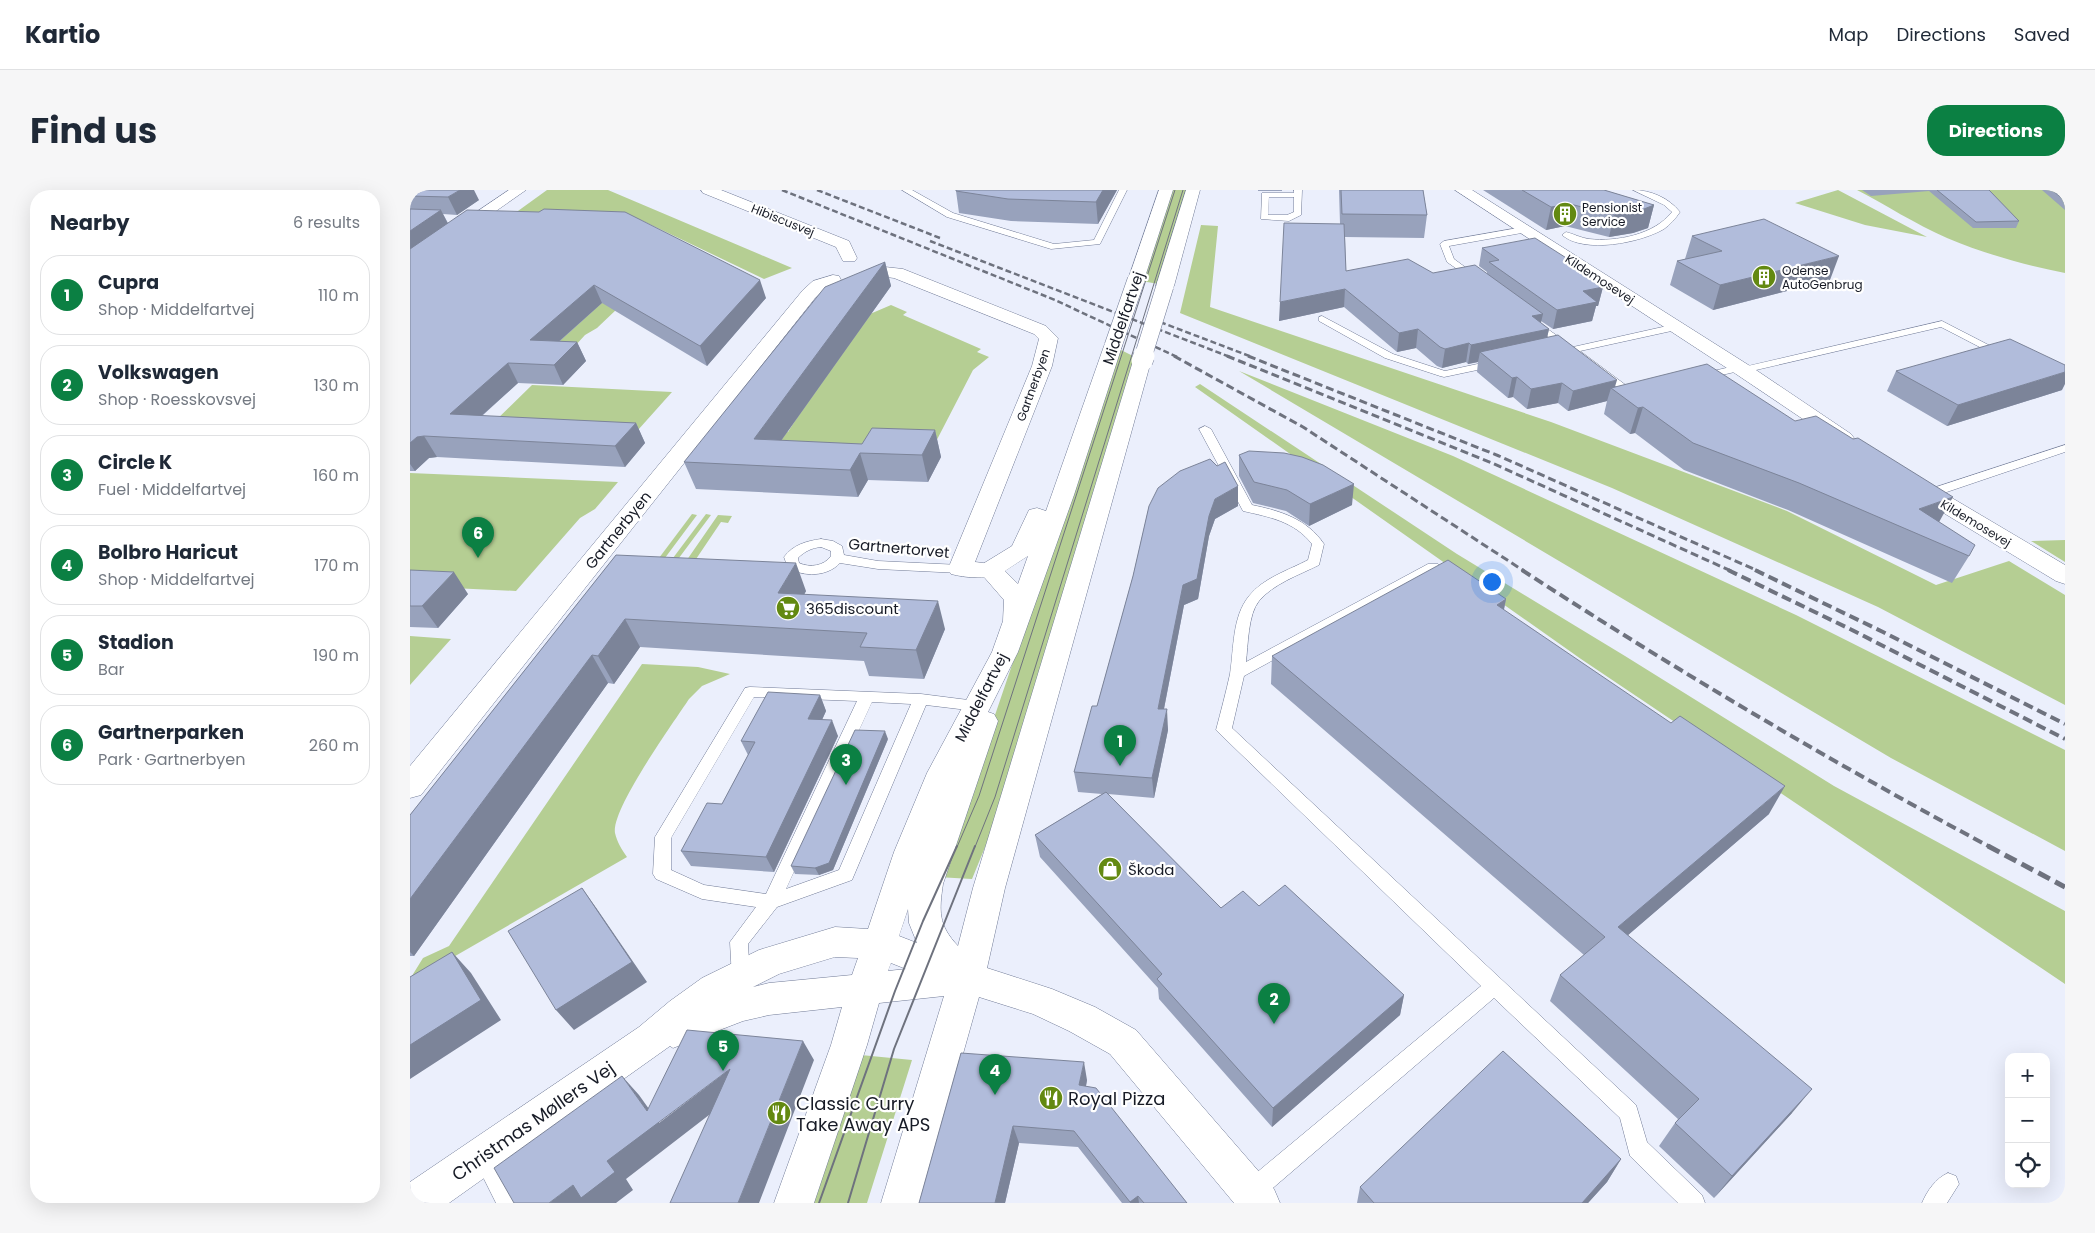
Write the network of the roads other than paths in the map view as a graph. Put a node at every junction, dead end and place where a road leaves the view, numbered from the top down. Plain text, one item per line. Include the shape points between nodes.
1 (708, 190) edge
2 (906, 190) edge
3 (1123, 190) edge
4 (1166, 190) edge
5 (1193, 190) edge
6 (1462, 190) edge
7 (1637, 190) edge
8 (515, 193) edge
9 (1298, 193) edge
10 (489, 195) dead end
11 (451, 221) edge
12 (472, 222) junction
13 (1524, 230) junction
14 (1566, 236) dead end
15 (410, 250) edge
16 (429, 251) junction
17 (410, 264) edge
18 (868, 264) junction
19 (1482, 284) edge
20 (1521, 312) edge
21 (1322, 319) dead end
22 (1676, 328) junction
23 (1570, 349) junction
24 (1549, 351) edge
25 (2012, 359) edge
26 (1511, 360) edge
27 (1741, 369) junction
28 (1693, 378) edge
29 (1647, 389) edge
30 (1205, 428) dead end
31 (1084, 431) junction
32 (1855, 446) edge
33 (2065, 448) edge
34 (1904, 478) edge
35 (1928, 494) junction
36 (836, 558) junction
37 (791, 563) junction
38 (776, 566) edge
39 (1434, 567) edge
40 (960, 569) junction
41 (990, 570) junction
42 (2065, 576) edge
43 (1016, 621) junction
44 (1005, 652) junction
45 (1237, 673) junction
46 (867, 696) junction
47 (921, 699) junction
48 (976, 706) junction
49 (410, 787) edge
50 (771, 902) junction
51 (880, 944) junction
52 (967, 978) junction
53 (1494, 986) junction
54 (865, 989) junction
55 (742, 990) junction
56 (484, 1156) junction
57 (1948, 1184) dead end
58 (1255, 1198) edge
59 (414, 1203) edge
60 (508, 1203) edge
61 (794, 1203) edge
62 (900, 1203) edge
63 (1694, 1203) edge
64 (1934, 1203) edge

1 - 18 street, Hibiscusvej via 843,244
2 - 3 lane via 950,215 1054,247 1097,242
4 - 31 street, Middelfartvej, bridge
5 - 52 street, Middelfartvej, bridge via 989,888
6 - 13 street, Kildemosevej
7 - 14 lane via 1667,203 1676,212 1671,222 1616,242 1591,242
8 - 10 street
8 - 12 street
9 - 9 lane via 1298,213 1289,218 1264,217 1265,195
11 - 12 street
12 - 16 street
13 - 19 lane via 1444,244 1450,260
13 - 22 street, Kildemosevej
15 - 16 street
16 - 17 street
18 - 40 street, Gartnerbyen via 1040,330 1049,338 1042,366
18 - 49 street, Gartnerbyen via 828,266 825,275 840,281 819,286 809,294
20 - 23 lane
21 - 26 lane via 1389,356 1444,374
22 - 23 lane
22 - 27 street, Kildemosevej
23 - 24 lane
23 - 29 lane via 1629,393
25 - 27 lane via 1942,324
27 - 28 lane
27 - 32 street, Kildemosevej
30 - 45 lane via 1247,508 1294,521 1318,544 1314,562 1266,588 1253,599 1247,613
31 - 41 street via 1046,495 1022,550
31 - 43 street, Middelfartvej
33 - 35 lane
34 - 35 street, Kildemosevej
35 - 42 street, Kildemosevej
36 - 37 lane via 826,566 810,570 797,569
36 - 37 lane via 833,546 814,543 795,552
36 - 40 lane, Gartnertorvet via 878,565
37 - 38 lane
39 - 45 lane
40 - 41 street
41 - 43 street via 1017,598
43 - 44 street, Middelfartvej
44 - 48 street, Middelfartvej
44 - 52 street via 923,902 923,921 934,946
45 - 53 lane via 1224,730
46 - 47 lane
46 - 50 lane
46 - 50 lane via 750,692 663,837 662,874 702,892
47 - 48 lane
47 - 50 lane via 846,875
48 - 51 street, Middelfartvej via 942,773 910,852
50 - 55 lane via 739,942
51 - 52 street, Christmas Møllers Vej
51 - 54 street, Middelfartvej
51 - 55 street, Christmas Møllers Vej via 835,942 771,961
52 - 54 street, Christmas Møllers Vej
52 - 58 street, Christmas Møllers Vej via 1040,1000 1123,1042
52 - 62 street, Middelfartvej
53 - 58 lane
53 - 63 lane via 1630,1112 1638,1148
54 - 55 street, Christmas Møllers Vej via 769,999
54 - 61 street, Middelfartvej
55 - 56 street, Christmas Møllers Vej via 652,1038
56 - 59 street, Christmas Møllers Vej
56 - 60 lane
57 - 64 lane

